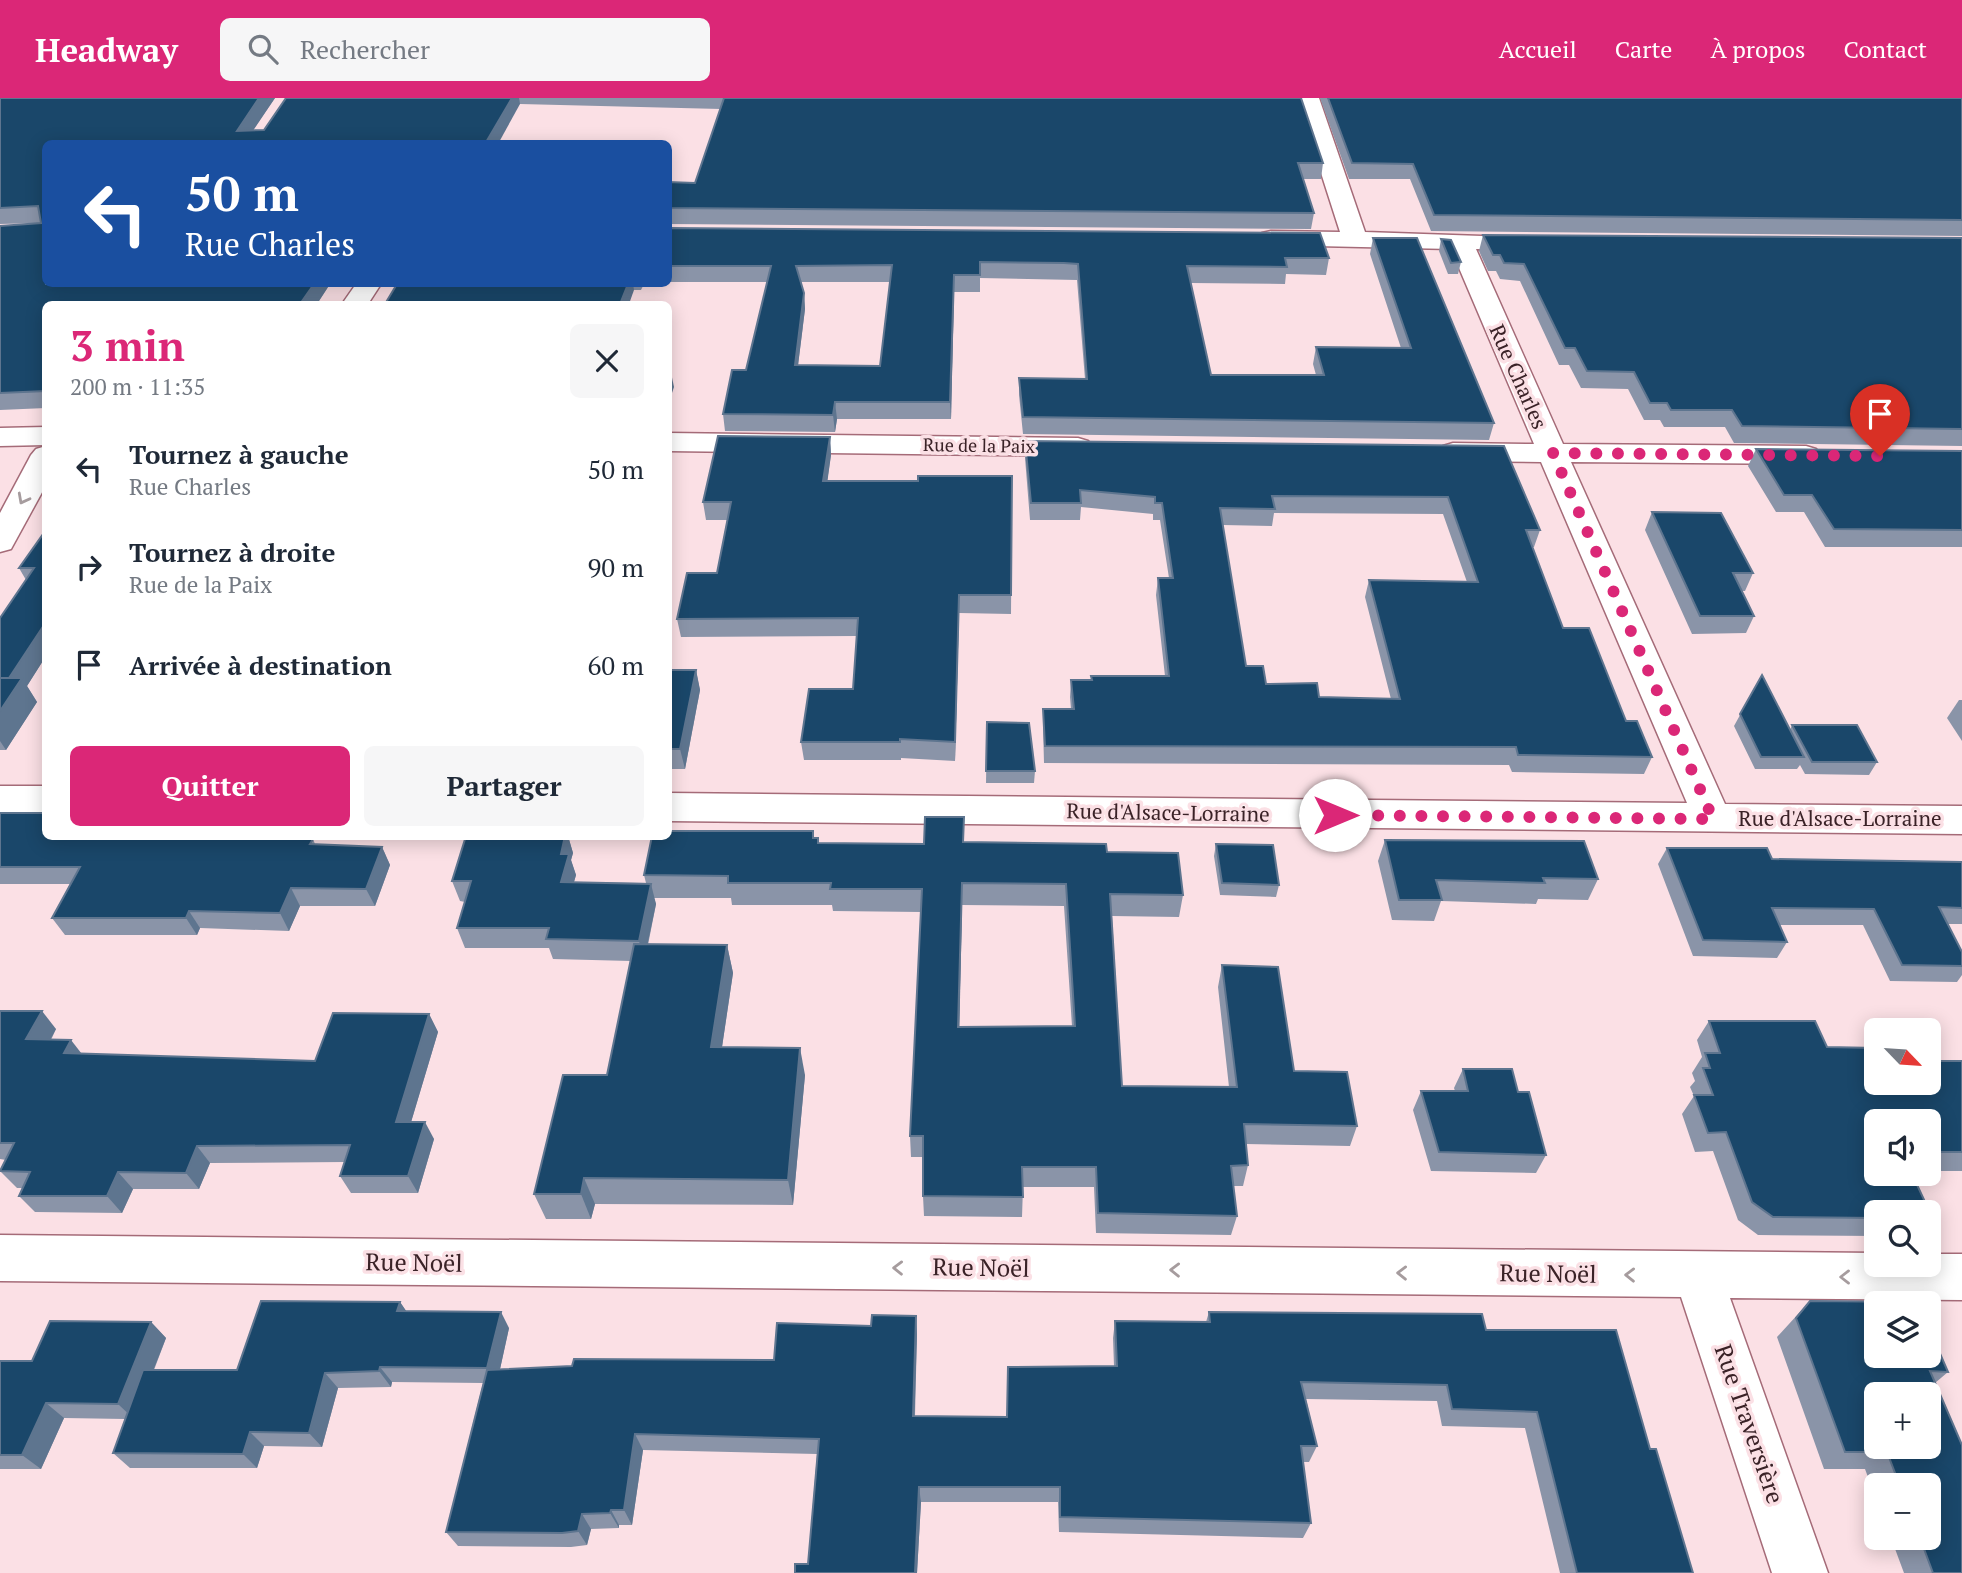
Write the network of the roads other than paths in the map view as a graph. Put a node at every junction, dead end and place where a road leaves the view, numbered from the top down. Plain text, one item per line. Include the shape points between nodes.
1 (1308, 98) edge
2 (1252, 238) edge
3 (1355, 239) junction
4 (1460, 242) junction
5 (1557, 243) edge
6 (42, 436) edge
7 (0, 437) edge
8 (672, 442) edge
9 (1109, 448) edge
10 (1426, 452) edge
11 (1553, 453) junction
12 (1840, 456) edge
13 (42, 463) edge
14 (0, 542) edge
15 (0, 800) edge
16 (42, 800) edge
17 (672, 807) edge
18 (1713, 819) junction
19 (1962, 820) edge
20 (0, 1258) edge
21 (1698, 1276) junction
22 (1962, 1277) edge
23 (1800, 1573) edge

1 - 3 street
2 - 3 street
3 - 4 street
4 - 5 street
4 - 11 street, Rue Charles
6 - 7 street
8 - 9 street, Rue de la Paix
10 - 11 street
11 - 12 street
11 - 18 street, Rue Charles
13 -> 14 street
15 - 16 street
17 - 18 street, Rue d'Alsace-Lorraine
18 - 19 street, Rue d'Alsace-Lorraine
21 -> 20 street, Rue Noël
22 -> 21 street, Rue Noël
21 - 23 street, Rue Traversière

